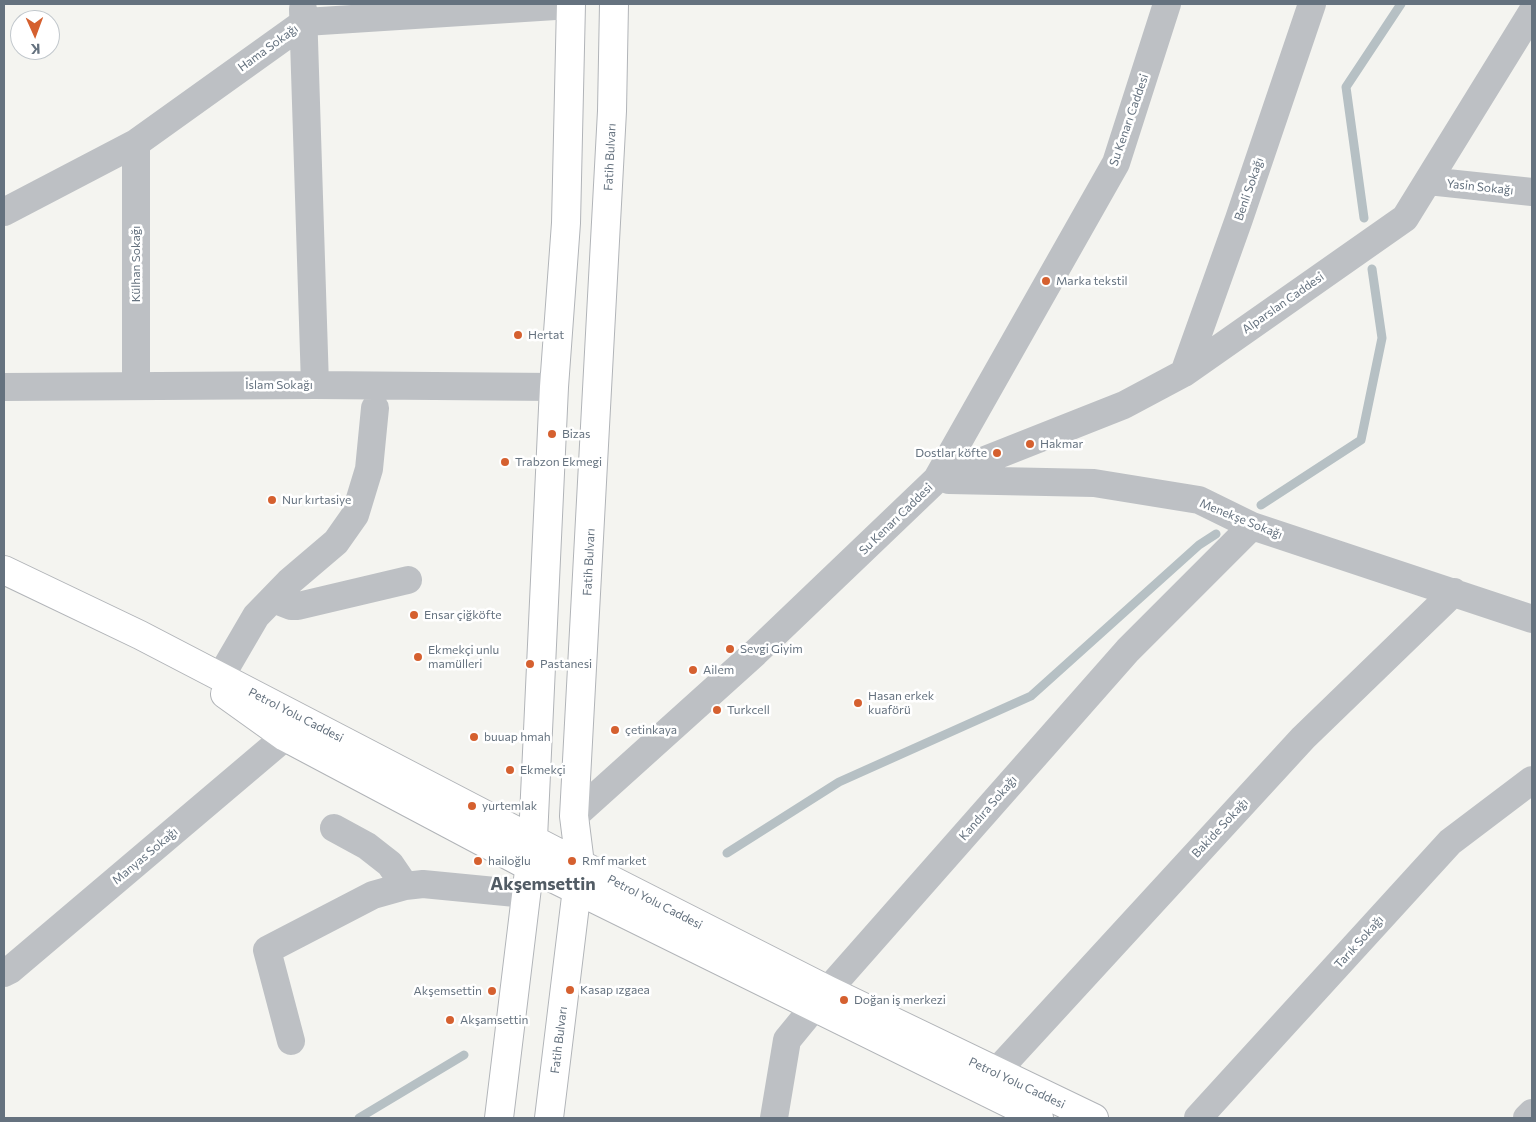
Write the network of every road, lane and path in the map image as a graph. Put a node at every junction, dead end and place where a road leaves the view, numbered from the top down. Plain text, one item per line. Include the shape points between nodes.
1 (571, 4) edge
2 (614, 4) edge
3 (1167, 4) edge
4 (1312, 4) edge
5 (1532, 12) edge
6 (304, 13) edge
7 (136, 143) junction
8 (1428, 181) junction
9 (1532, 192) edge
10 (4, 212) edge
11 (1184, 372) junction
12 (315, 385) junction
13 (136, 386) junction
14 (4, 387) edge
15 (554, 387) junction
16 (375, 408) dead end
17 (937, 479) junction
18 (1252, 526) junction
19 (4, 570) edge
20 (408, 580) dead end
21 (1454, 592) junction
22 (272, 599) junction
23 (1532, 619) edge
24 (140, 635) junction
25 (221, 676) junction
26 (285, 736) junction
27 (1532, 780) edge
28 (574, 816) junction
29 (334, 828) dead end
30 (533, 838) junction
31 (580, 864) junction
32 (528, 881) junction
33 (405, 886) junction
34 (577, 891) junction
35 (4, 973) edge
36 (821, 1000) junction
37 (290, 1041) dead end
38 (995, 1073) junction
39 (1066, 1113) edge
40 (1532, 1113) edge
41 (499, 1118) edge
42 (549, 1118) edge
43 (774, 1118) edge
44 (1039, 1118) edge
45 (1094, 1118) edge
46 (1198, 1118) edge
47 (1527, 1118) edge

1 - 6 street, Hama Sokağı
1 - 15 main road via 566,222
2 - 28 main road, Fatih Bulvarı via 612,111
3 - 17 street, Su Kenarı Caddesi via 1116,163
4 - 11 street, Benli Sokağı
5 - 8 street, Alparslan Caddesi
6 - 7 street, Hama Sokağı
6 - 12 street
7 - 10 street, Hama Sokağı
7 - 13 street, Külhan Sokağı
8 - 9 street, Yasin Sokağı
8 - 11 street, Alparslan Caddesi via 1405,218
11 - 17 street, Alparslan Caddesi via 1124,405
12 - 13 street, İslam Sokağı
12 - 15 street, İslam Sokağı
13 - 14 street, İslam Sokağı
15 - 30 main road
16 - 22 street via 369,468 355,515 336,542
17 - 18 street, Menekşe Sokağı via 1094,484 1199,500
17 - 28 street, Su Kenarı Caddesi via 755,653
18 - 21 street, Menekşe Sokağı
18 - 36 street, Kandıra Sokağı via 1128,650
19 - 24 main road, Petrol Yolu Caddesi
20 - 22 street via 298,606
21 - 23 street, Menekşe Sokağı
21 - 38 street, Bakide Sokağı via 1303,738
22 - 25 street via 256,616
24 - 25 main road, Petrol Yolu Caddesi
24 - 26 main road, Petrol Yolu Caddesi
25 - 30 main road, Petrol Yolu Caddesi
26 - 32 main road, Petrol Yolu Caddesi
26 - 35 street, Manyas Sokağı
27 - 46 street, Tarık Sokağı via 1450,842
28 - 31 main road, Fatih Bulvarı
29 - 33 street via 367,846 390,864
30 - 31 main road, Petrol Yolu Caddesi
30 - 32 main road
31 - 34 main road, Fatih Bulvarı
31 - 36 main road, Petrol Yolu Caddesi
32 - 33 street
32 - 34 main road, Petrol Yolu Caddesi
32 - 41 main road
33 - 37 street via 373,895 267,950
34 - 36 main road, Petrol Yolu Caddesi
34 - 42 main road, Fatih Bulvarı
36 - 38 main road, Petrol Yolu Caddesi
36 - 43 street, Kandıra Sokağı via 787,1040
36 - 44 main road, Petrol Yolu Caddesi
38 - 39 main road, Petrol Yolu Caddesi
39 - 45 main road, Petrol Yolu Caddesi
40 - 47 street

